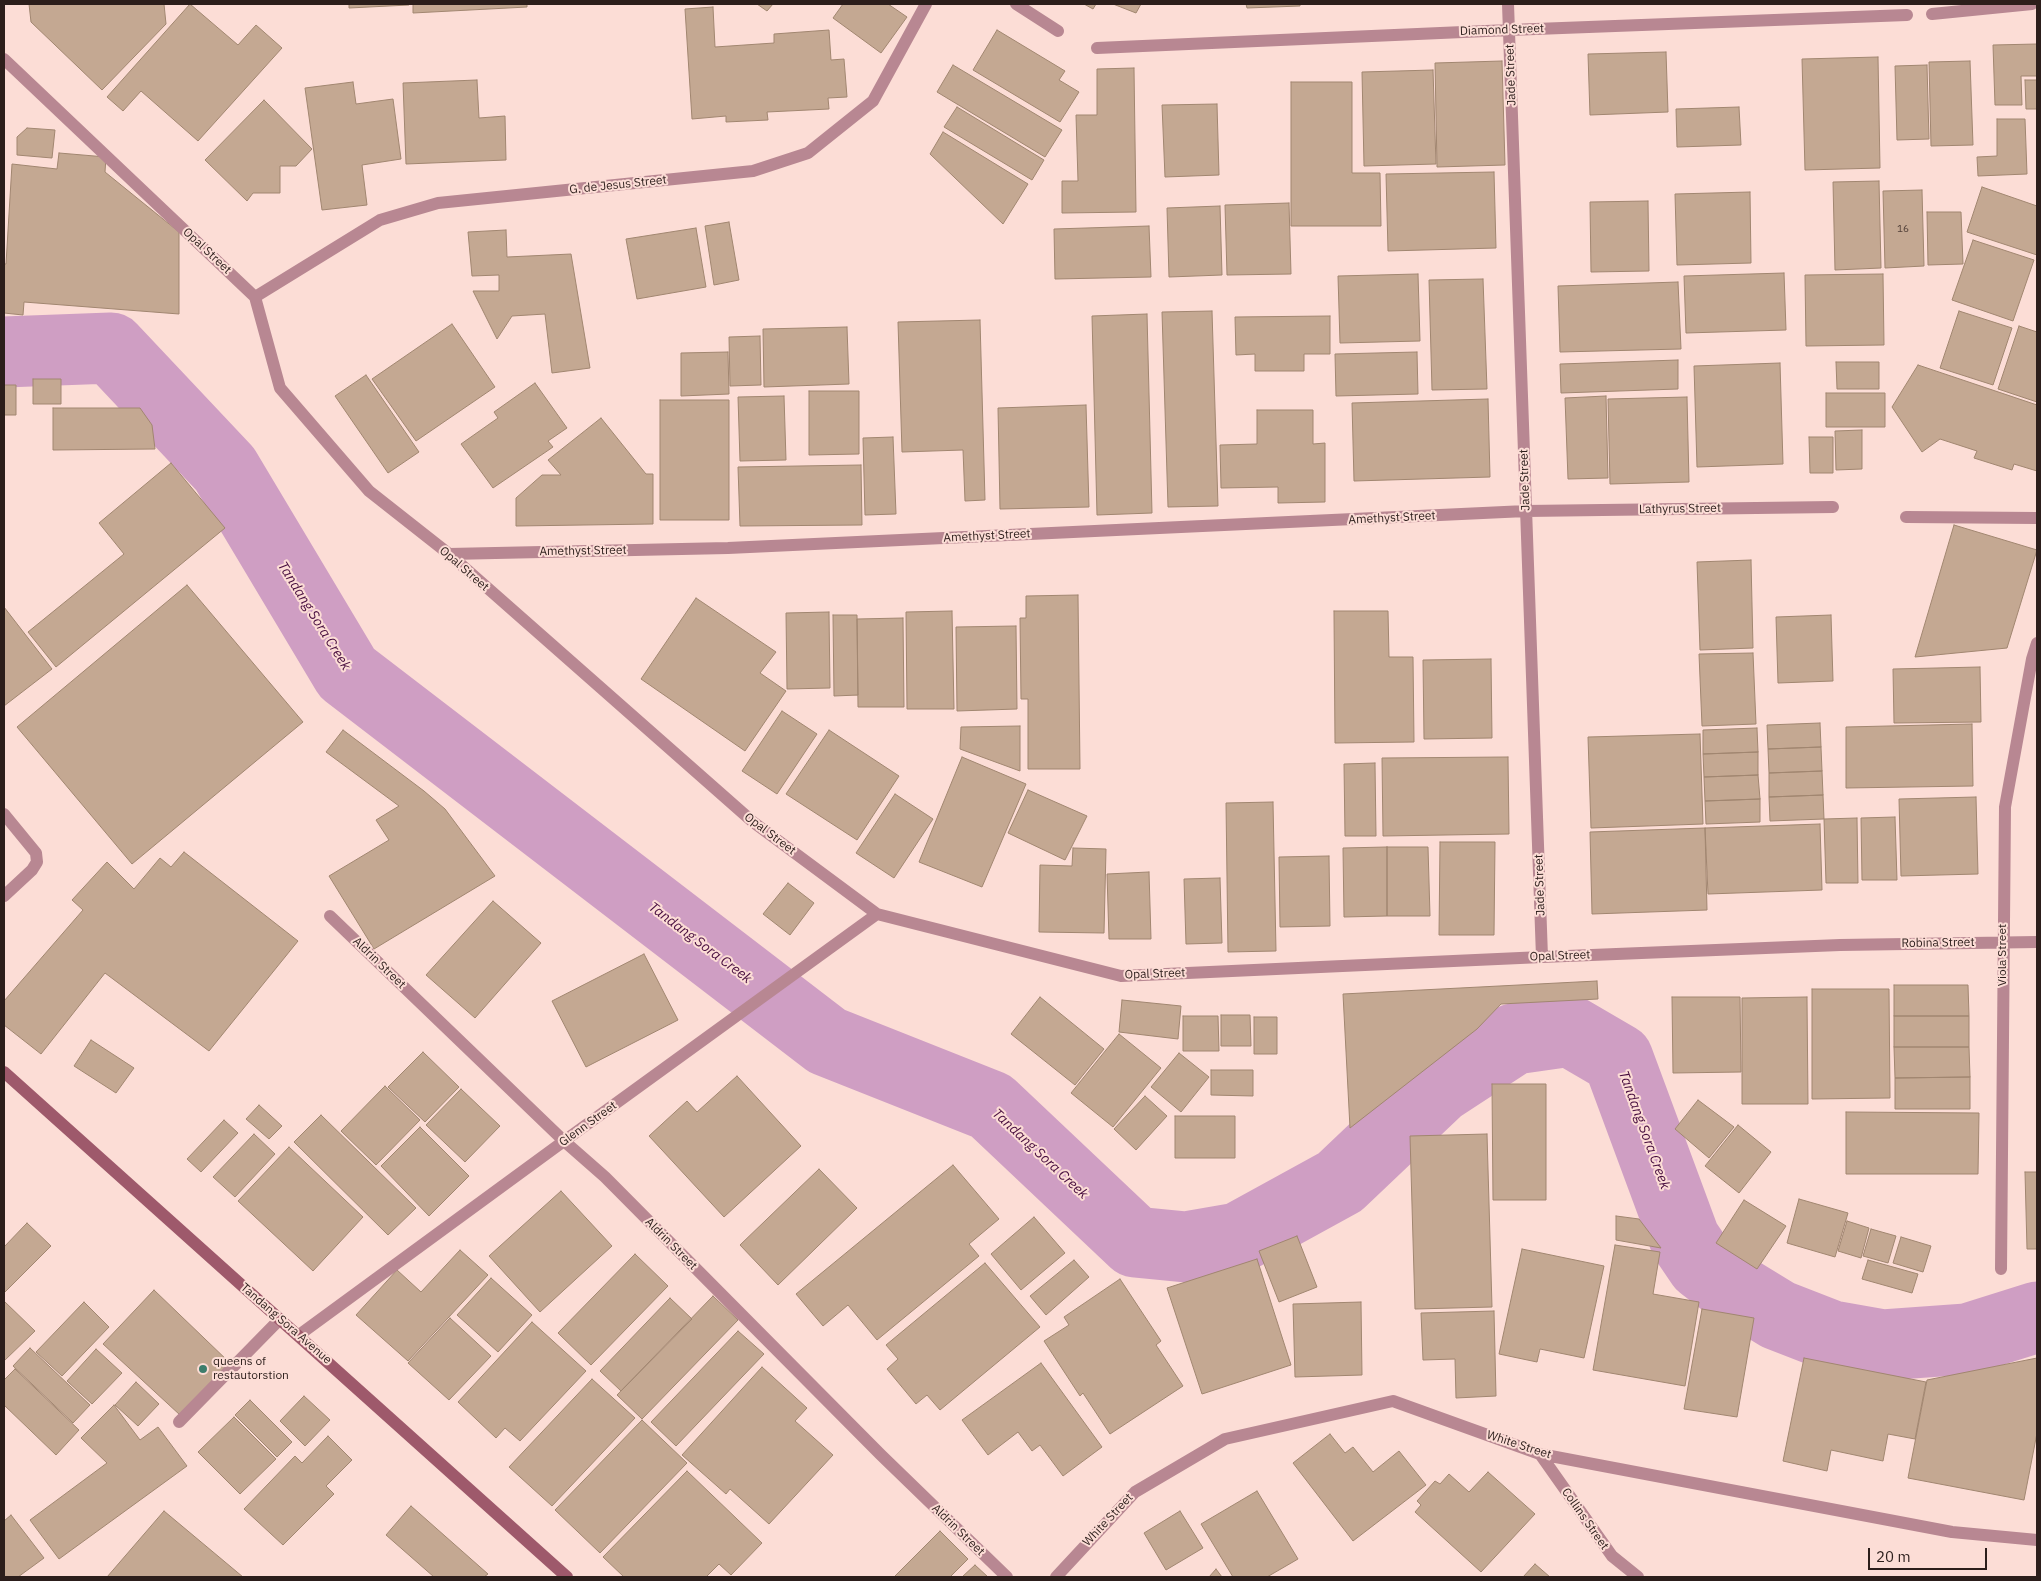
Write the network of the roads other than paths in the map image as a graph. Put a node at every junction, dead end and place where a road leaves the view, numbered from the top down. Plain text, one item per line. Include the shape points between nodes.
1 (926, 4) edge
2 (1016, 4) edge
3 (1508, 4) edge
4 (2032, 4) edge
5 (1932, 14) dead end
6 (1907, 15) dead end
7 (1509, 30) junction
8 (1058, 31) dead end
9 (1097, 48) dead end
10 (4, 59) edge
11 (255, 296) junction
12 (1833, 507) dead end
13 (1526, 512) junction
14 (1906, 517) dead end
15 (2037, 518) edge
16 (448, 554) junction
17 (2037, 643) edge
18 (4, 814) edge
19 (4, 896) edge
20 (877, 914) junction
21 (330, 916) dead end
22 (2004, 942) junction
23 (2037, 942) edge
24 (1840, 945) joint
25 (1542, 956) junction
26 (4, 1072) edge
27 (564, 1141) junction
28 (2001, 1269) dead end
29 (280, 1319) junction
30 (300, 1335) junction
31 (178, 1422) dead end
32 (1540, 1454) junction
33 (2037, 1540) edge
34 (567, 1577) edge
35 (1007, 1577) edge
36 (1056, 1577) edge
37 (1638, 1577) edge

1 - 11 street, G. de Jesus Street via 873,101 808,153 753,171 438,202 380,220
2 - 8 street
3 - 7 street, Jade Street
4 - 5 street
6 - 7 street, Diamond Street
7 - 9 street, Diamond Street
7 - 13 street, Jade Street
10 - 11 street, Opal Street
11 - 16 street, Opal Street via 280,388 369,491
12 - 13 street, Lathyrus Street
13 - 16 street, Amethyst Street via 738,548
13 - 25 street, Jade Street
14 - 15 street
16 - 20 street, Opal Street via 752,822
17 - 22 street, Viola Street via 2005,807
18 - 19 street via 36,853 37,862
20 - 25 street, Opal Street via 1121,976
20 - 27 street, Glenn Street
21 - 27 street, Aldrin Street
22 - 23 street, Robina Street
22 - 24 street, Robina Street
22 - 28 street, Viola Street
24 - 25 street, Opal Street
26 - 29 main road, Tandang Sora Avenue
27 - 30 street, Glenn Street
27 - 35 street, Aldrin Street via 605,1177 880,1455
29 - 30 main road, Tandang Sora Avenue
29 - 31 street
30 - 34 main road, Tandang Sora Avenue
32 - 33 street, White Street via 1952,1532
32 - 36 street, White Street via 1393,1401 1225,1439 1134,1492
32 - 37 street, Collins Street via 1612,1556

